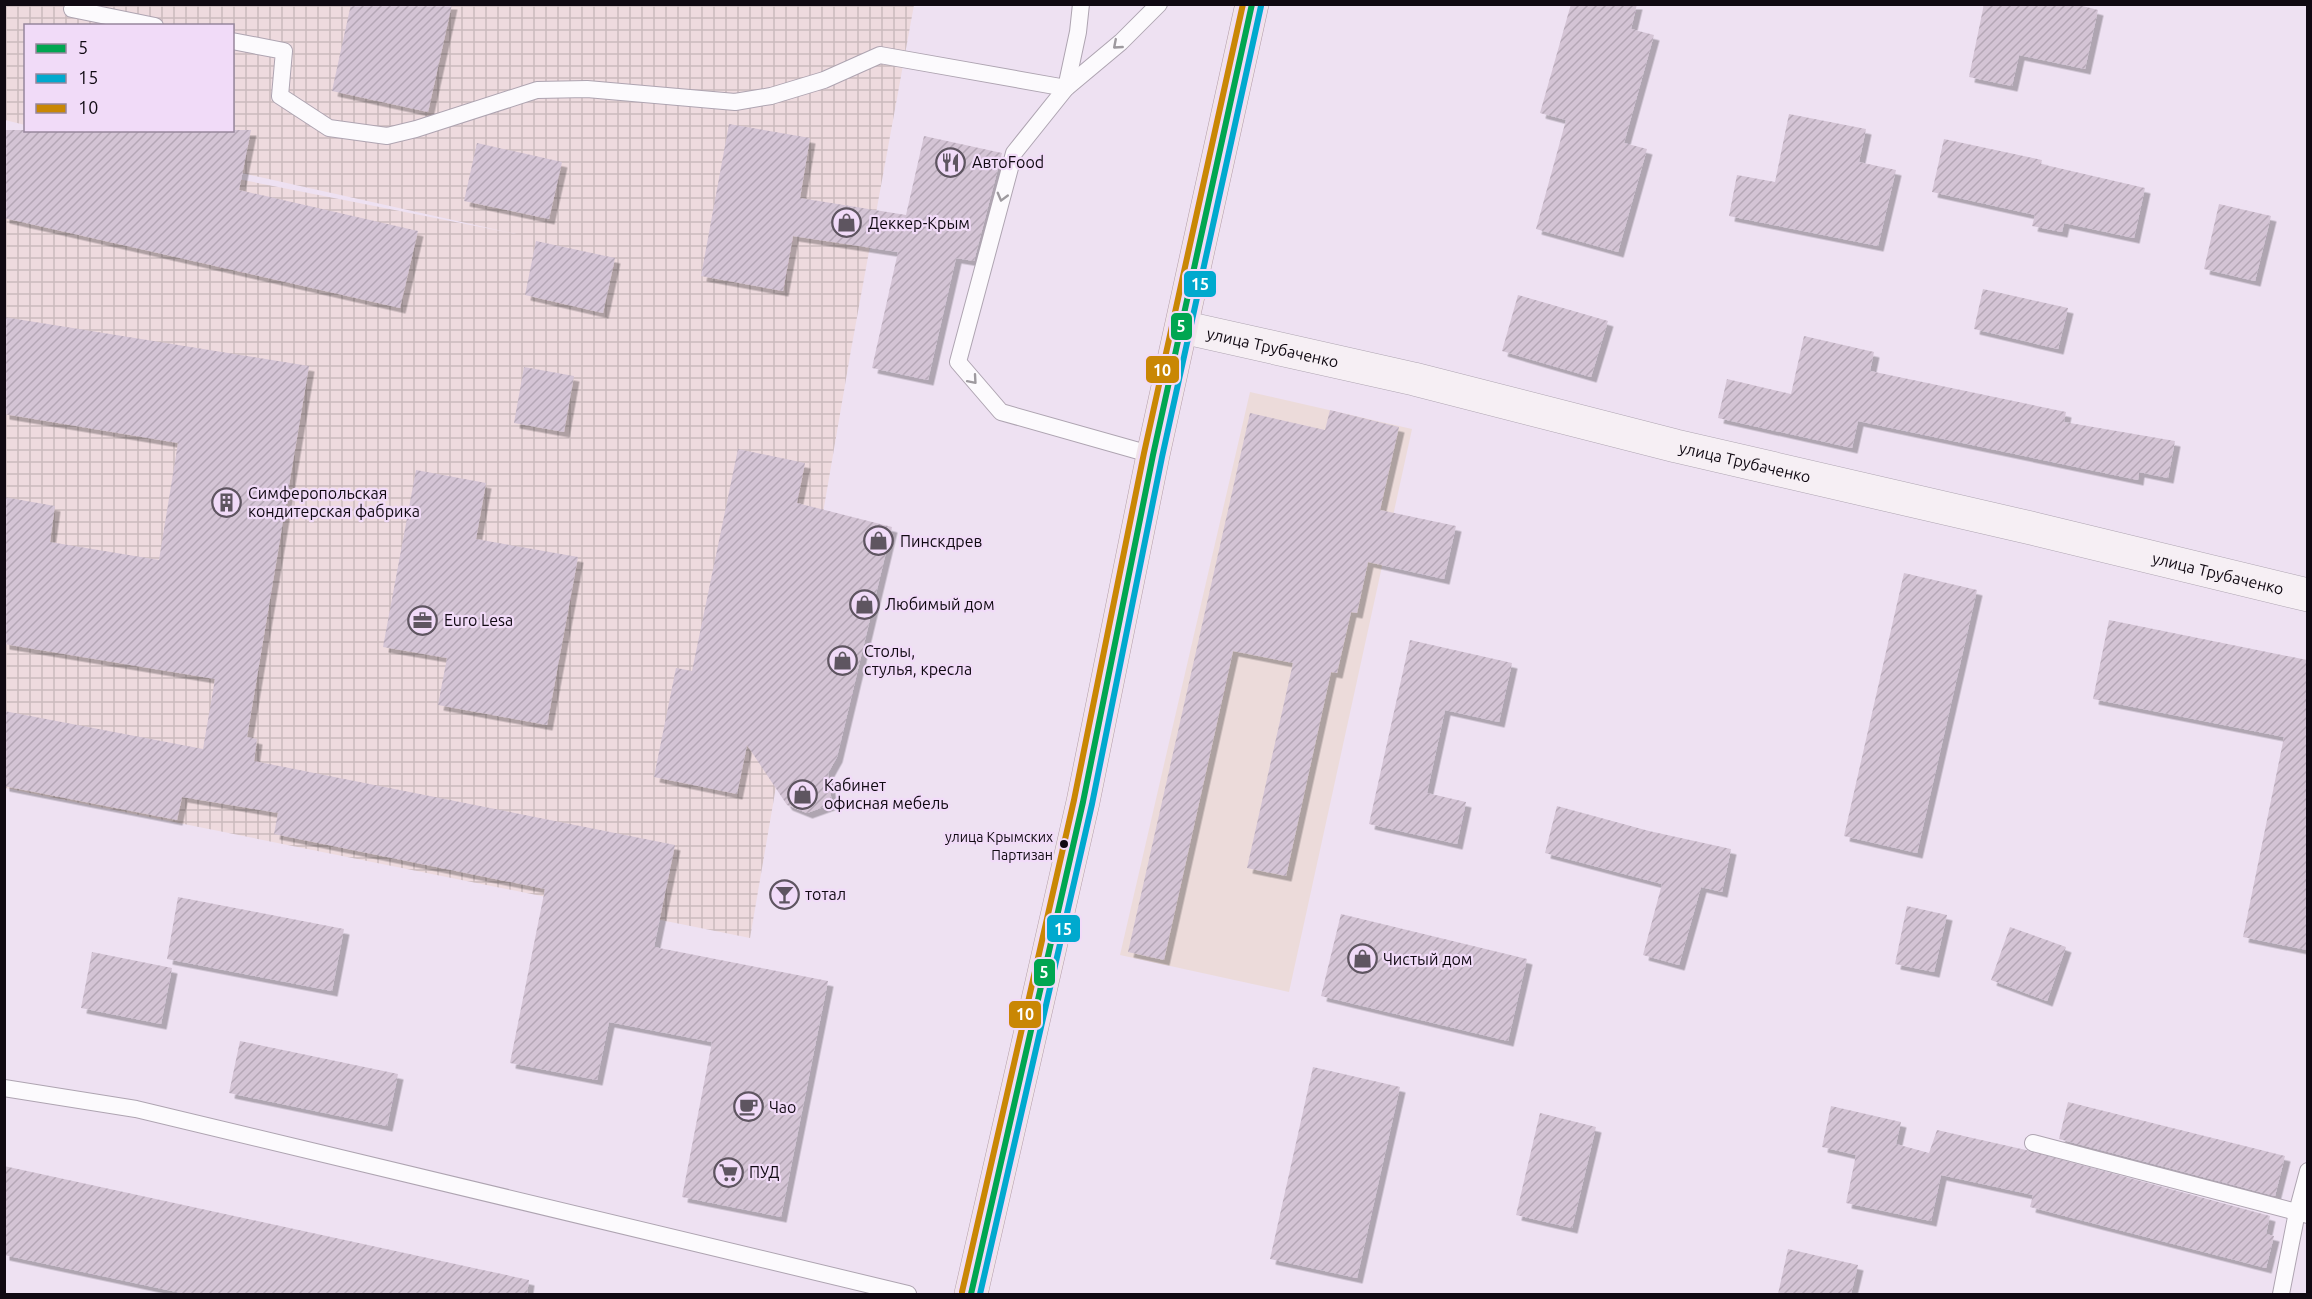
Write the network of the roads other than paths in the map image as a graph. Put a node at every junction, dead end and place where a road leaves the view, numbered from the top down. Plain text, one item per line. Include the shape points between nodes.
1 (1081, 4) edge
2 (1159, 4) edge
3 (1252, 4) edge
4 (72, 9) dead end
5 (145, 24) edge
6 (234, 41) edge
7 (1066, 88) junction
8 (1182, 327) junction
9 (1153, 455) junction
10 (2307, 595) edge
11 (4, 1088) edge
12 (2032, 1143) dead end
13 (2307, 1171) edge
14 (2302, 1214) edge
15 (908, 1294) edge
16 (970, 1294) edge
17 (2281, 1294) edge

1 - 7 lane
2 -> 7 lane
3 - 8 main road
4 - 5 lane
6 - 7 lane via 284,51 280,96 329,128 387,136 537,90 587,89 735,102 824,80 880,56
7 -> 9 lane via 1014,153 958,362 1001,412
8 - 9 main road
8 - 10 street, улица Трубаченко via 1414,379 1676,446
9 - 16 main road via 1083,802
11 - 15 lane via 136,1109
12 - 14 lane
13 - 14 lane
14 - 17 lane

